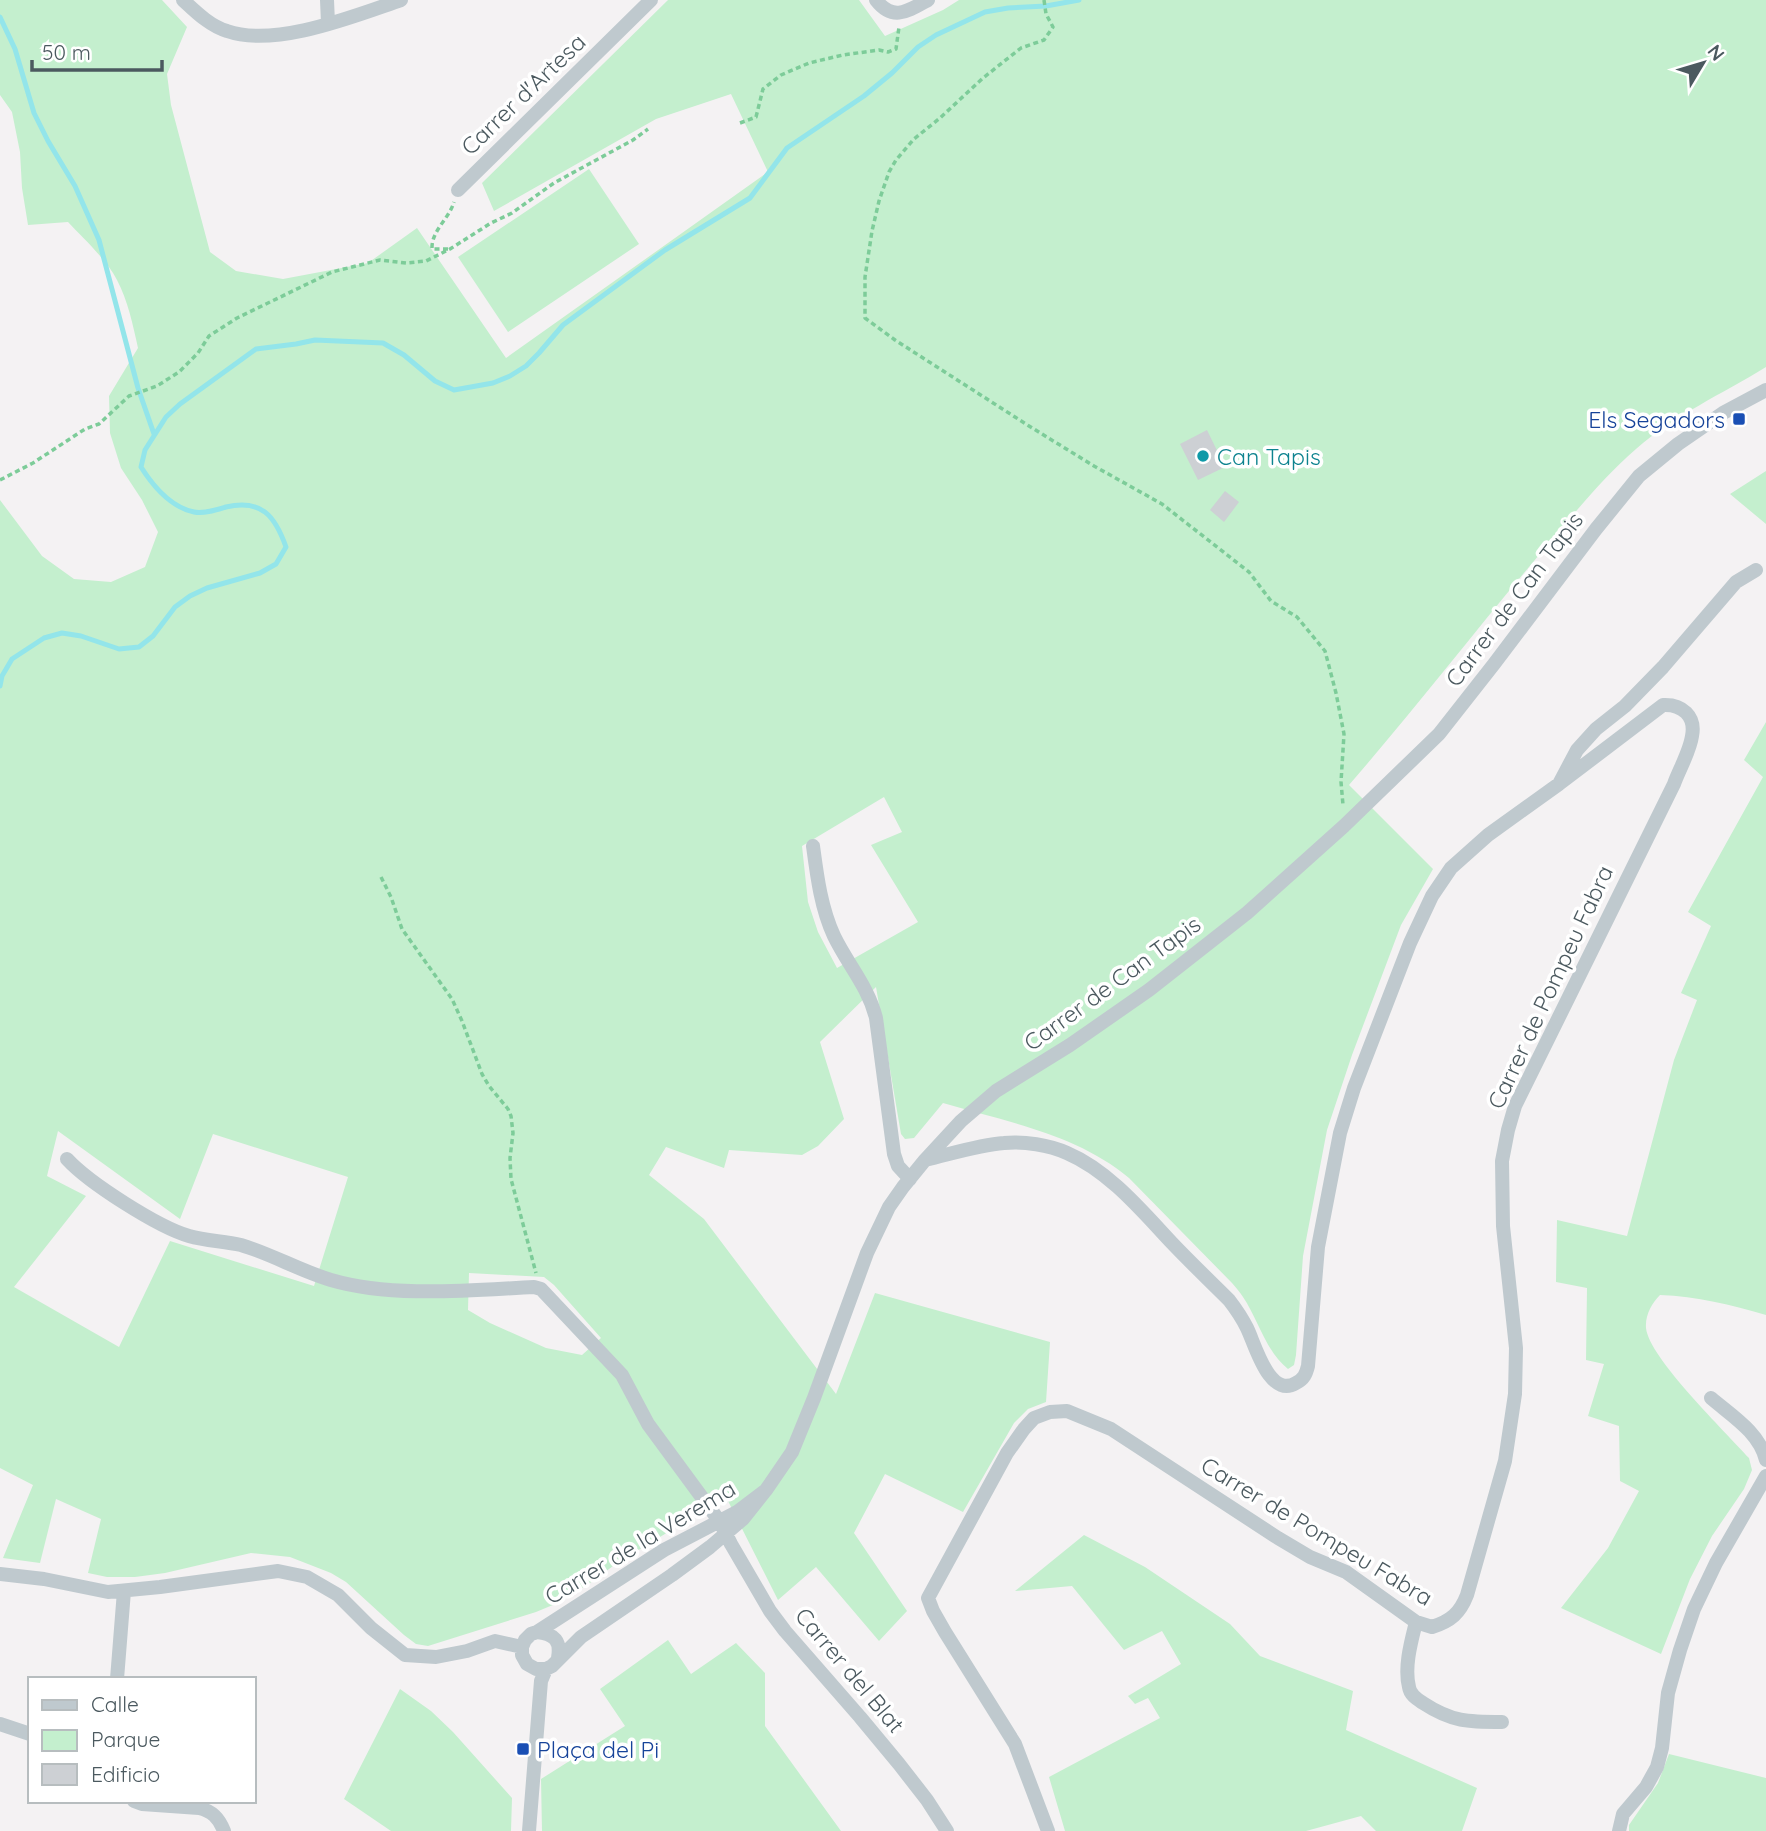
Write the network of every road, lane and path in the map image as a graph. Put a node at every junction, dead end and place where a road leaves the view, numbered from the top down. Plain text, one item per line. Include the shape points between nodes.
1 (183, 0) edge
2 (327, 0) edge
3 (401, 0) edge
4 (651, 0) edge
5 (876, 0) edge
6 (928, 0) edge
7 (1044, 0) edge
8 (895, 13) junction
9 (328, 23) junction
10 (740, 123) dead end
11 (648, 128) dead end
12 (457, 190) joint
13 (450, 249) junction
14 (1766, 390) edge
15 (0, 481) edge
16 (1756, 569) dead end
17 (1559, 783) junction
18 (1344, 826) junction
19 (813, 846) dead end
20 (381, 877) dead end
21 (67, 1159) dead end
22 (925, 1160) junction
23 (910, 1178) junction
24 (541, 1289) junction
25 (1711, 1398) dead end
26 (1766, 1460) edge
27 (1766, 1476) edge
28 (723, 1528) junction
29 (0, 1574) edge
30 (124, 1591) junction
31 (1416, 1622) junction
32 (537, 1632) junction
33 (522, 1647) junction
34 (558, 1658) junction
35 (546, 1669) junction
36 (117, 1677) edge
37 (1502, 1722) dead end
38 (0, 1724) edge
39 (28, 1733) edge
40 (139, 1803) edge
41 (224, 1831) edge
42 (529, 1831) edge
43 (947, 1831) edge
44 (1048, 1831) edge
45 (1619, 1831) edge

1 - 9 street via 227,32 271,37
2 - 9 street
3 - 9 street
4 - 12 street, Carrer d'Artesa
5 - 8 street
6 - 8 street
7 - 18 path via 1053,27 1044,40 1021,48 983,78 914,139 889,172 864,277 865,318 1028,426 1163,504 1249,572 1271,601 1297,617 1325,651 1336,693 1343,734
8 - 10 path via 896,48 843,55 781,75 763,89 756,117
11 - 13 path
12 - 13 path via 451,212 431,243 432,249
13 - 15 path via 426,261 380,260 332,272 237,318 209,336 180,372 129,396 99,424
14 - 18 street, Carrer de Can Tapis via 1723,413 1639,476 1439,734
16 - 17 street via 1730,589 1663,667 1596,729 1577,750
17 - 22 street via 1451,868 1410,943 1340,1133 1318,1247 1308,1366 1298,1382 1290,1386 1275,1381 1229,1300 1129,1198 1085,1163 1066,1153 1022,1143
17 - 31 street, Carrer de Pompeu Fabra via 1663,705 1682,708 1693,725 1674,784 1515,1106 1502,1161 1503,1226 1516,1348 1515,1395 1505,1461 1461,1609 1454,1618 1432,1627
18 - 22 street, Carrer de Can Tapis via 1247,913 1149,989 996,1091
19 - 23 street via 834,936 872,1004 894,1154
20 - 24 path via 402,929 452,999 482,1074 511,1116 512,1179
21 - 24 street via 94,1182 170,1228 197,1239 243,1246 332,1280 394,1290
22 - 23 street, Carrer de Can Tapis
23 - 28 street, Carrer de Can Tapis via 867,1253 792,1452 743,1519
24 - 28 street, Carrer del Blat via 622,1375 648,1424
25 - 26 street via 1749,1430
27 - 45 street via 1694,1609 1668,1693 1657,1767 1623,1814
28 - 32 street, Carrer de la Verema via 664,1550
28 - 34 street, Carrer de Can Tapis via 672,1575
28 - 43 street, Carrer del Blat via 770,1611 899,1765
29 - 30 street
30 - 33 street via 278,1571 307,1577 338,1595 405,1655 436,1657 495,1641
30 - 36 street
31 - 37 street via 1408,1663 1411,1694 1454,1719
31 - 44 street, Carrer de Pompeu Fabra via 1346,1572 1278,1538 1111,1429 1067,1411 1034,1418 1007,1453 928,1598 1016,1744
32 - 33 street
32 - 34 street via 556,1639
33 - 35 street via 527,1664
34 - 35 street
35 - 42 street via 541,1681
38 - 39 street
40 - 41 street via 206,1810

